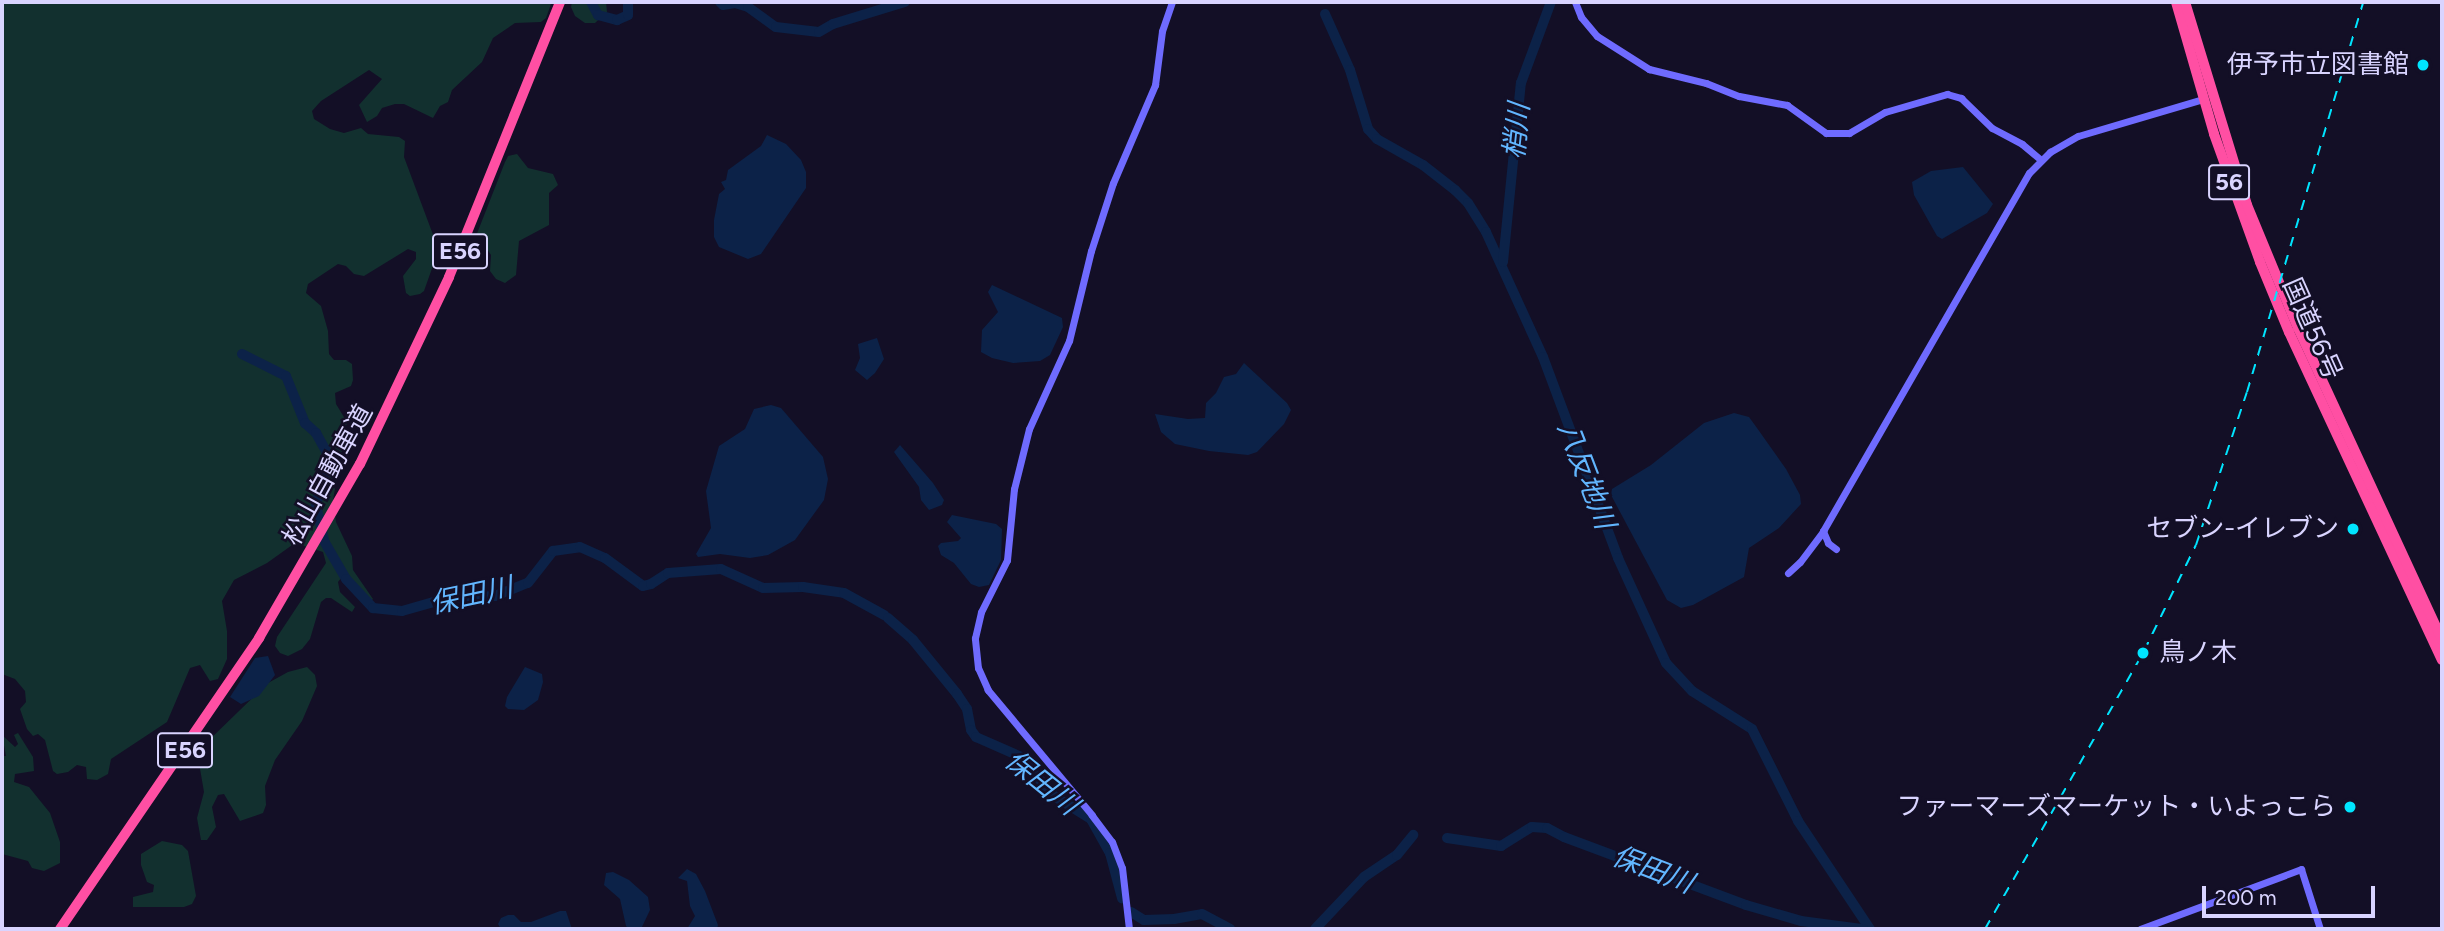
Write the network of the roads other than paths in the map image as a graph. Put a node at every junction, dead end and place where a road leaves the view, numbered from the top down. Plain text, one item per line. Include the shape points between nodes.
1 (559, 2) edge
2 (1172, 2) edge
3 (1575, 2) edge
4 (2176, 2) edge
5 (2185, 2) edge
6 (2208, 97) junction
7 (2041, 160) junction
8 (2293, 330) junction
9 (1823, 531) junction
10 (1836, 550) dead end
11 (1788, 573) dead end
12 (2442, 640) edge
13 (2442, 660) edge
14 (60, 929) edge
15 (1129, 929) edge
16 (2140, 929) edge
17 (2320, 929) edge

1 - 14 highway, 松山自動車道 / E56 via 449,277 360,464 221,696
2 - 15 street via 1162,31 1155,85 1113,183 1069,341 1029,429 1014,489 1007,560 981,612 975,638 978,668 988,690 1112,842 1122,868
3 - 7 street via 1597,36 1649,69 1787,105 1826,133 1849,133 1885,113 1947,94 1961,98 1992,128
4 - 6 highway, 国道56号 / 56
5 - 6 highway, 国道56号 / 56
6 - 7 street via 2078,136
6 - 8 highway, 国道56号 / 56
7 - 9 street via 2029,173
8 - 12 highway, 国道56号 / 56
8 - 13 highway, 国道56号 / 56
9 - 10 street
9 - 11 street
16 - 17 street via 2301,869

